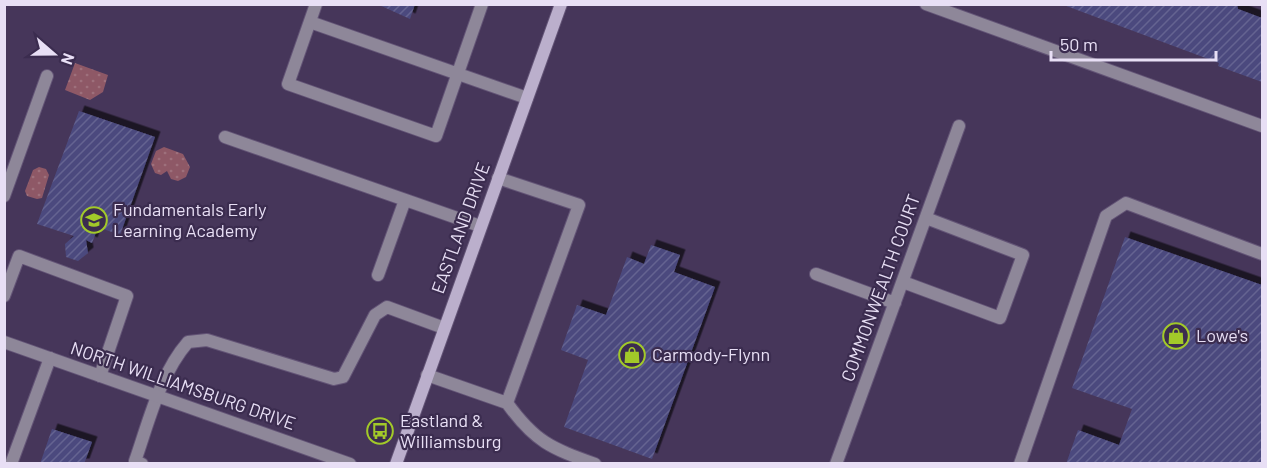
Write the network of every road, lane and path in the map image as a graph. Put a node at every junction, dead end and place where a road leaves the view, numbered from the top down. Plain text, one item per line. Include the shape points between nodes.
1 (316, 4) edge
2 (482, 4) edge
3 (561, 4) edge
4 (926, 4) edge
5 (310, 22) junction
6 (458, 74) junction
7 (47, 76) dead end
8 (527, 98) junction
9 (959, 126) dead end
10 (1263, 126) edge
11 (225, 137) dead end
12 (498, 178) junction
13 (4, 196) edge
14 (405, 200) junction
15 (926, 218) junction
16 (480, 226) junction
17 (1263, 254) edge
18 (816, 274) dead end
19 (378, 275) dead end
20 (903, 282) junction
21 (4, 296) edge
22 (895, 303) junction
23 (444, 328) junction
24 (5, 344) edge
25 (50, 358) junction
26 (427, 375) junction
27 (100, 376) junction
28 (158, 396) junction
29 (507, 403) junction
30 (11, 464) edge
31 (142, 464) edge
32 (350, 464) edge
33 (396, 464) edge
34 (595, 464) edge
35 (836, 464) edge
36 (1020, 464) edge

1 - 5 street
2 - 6 street
3 - 8 main road, EASTLAND DRIVE
4 - 10 street
5 - 6 street
5 - 6 street via 288,84 436,136
6 - 8 street
7 - 13 street
8 - 12 main road, EASTLAND DRIVE
9 - 15 street, COMMONWEALTH COURT
11 - 14 street
12 - 16 main road, EASTLAND DRIVE
12 - 29 street via 579,205
14 - 16 street
14 - 19 street
15 - 20 street, COMMONWEALTH COURT
15 - 20 street via 1023,255 1000,318
16 - 23 main road, EASTLAND DRIVE
17 - 36 street via 1126,203 1106,216
18 - 22 street
20 - 22 street, COMMONWEALTH COURT
21 - 27 street via 19,256 127,296
22 - 35 street, COMMONWEALTH COURT
23 - 26 main road, EASTLAND DRIVE
23 - 28 street via 387,307 375,315 343,377 334,379 207,340 188,342
24 - 25 street, NORTH WILLIAMSBURG DRIVE
25 - 27 street, NORTH WILLIAMSBURG DRIVE
25 - 30 street
26 - 29 street
26 - 33 main road, EASTLAND DRIVE
27 - 28 street, NORTH WILLIAMSBURG DRIVE
28 - 31 street via 135,461
28 - 32 street, NORTH WILLIAMSBURG DRIVE
29 - 34 street via 523,425 546,445

